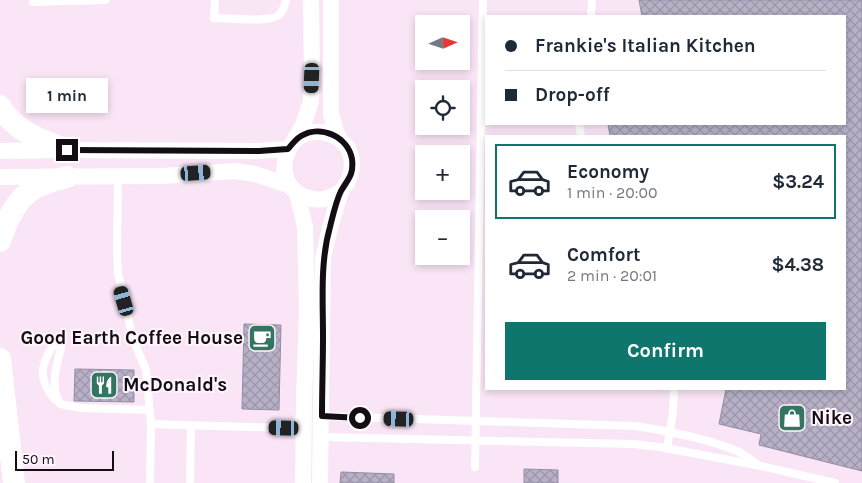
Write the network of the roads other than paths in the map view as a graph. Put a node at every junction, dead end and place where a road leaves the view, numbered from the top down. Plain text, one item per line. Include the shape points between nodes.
1 (33, 0) edge
2 (106, 0) edge
3 (214, 0) edge
4 (286, 0) edge
5 (311, 0) edge
6 (331, 0) edge
7 (483, 0) edge
8 (592, 0) edge
9 (590, 15) edge
10 (0, 106) edge
11 (340, 139) junction
12 (291, 145) junction
13 (67, 150) junction
14 (0, 152) edge
15 (118, 176) junction
16 (0, 177) edge
17 (67, 177) junction
18 (294, 190) junction
19 (341, 191) junction
20 (0, 241) edge
21 (0, 359) edge
22 (674, 390) edge
23 (60, 404) junction
24 (150, 410) junction
25 (304, 416) junction
26 (322, 416) junction
27 (477, 422) junction
28 (151, 424) junction
29 (191, 426) junction
30 (284, 428) junction
31 (670, 432) junction
32 (322, 436) junction
33 (304, 437) junction
34 (476, 441) junction
35 (667, 449) junction
36 (761, 466) junction
37 (475, 467) dead end
38 (14, 483) edge
39 (150, 483) edge
40 (190, 483) edge
41 (303, 483) edge
42 (320, 483) edge
43 (835, 483) edge

1 - 2 lane
3 - 4 lane via 214,18 268,19 278,16
5 - 12 street via 311,101 303,126
6 - 11 street via 331,114
7 - 27 lane
8 - 9 lane
10 - 13 main road via 13,123 31,136
11 - 12 street via 317,132 302,135
11 - 19 street via 352,159 348,182
12 - 13 street via 259,151
12 - 18 street via 284,158 284,168
13 - 14 street
15 - 17 street
15 - 18 street via 235,171 254,174
15 - 24 lane via 118,273 131,330 146,370
16 - 17 street
17 - 20 main road via 33,189 16,205
18 - 19 street via 315,200
18 - 25 street via 305,227
19 - 26 street via 324,258
21 - 38 main road
22 - 31 lane
23 - 23 lane via 55,395 57,347 46,357 42,379
23 - 24 lane via 81,408
24 - 28 lane
25 - 26 lane
25 - 30 lane
25 - 33 street
26 - 27 lane
26 - 32 street
27 - 31 lane via 635,426
27 - 34 lane
28 - 29 lane
28 - 39 lane
29 - 30 lane
29 - 40 lane
30 - 33 lane
31 - 35 lane
31 - 36 lane via 739,452
32 - 33 lane
32 - 34 lane
32 - 42 street
33 - 41 street
34 - 35 lane via 633,444
34 - 37 lane
35 - 36 lane
36 - 43 lane

